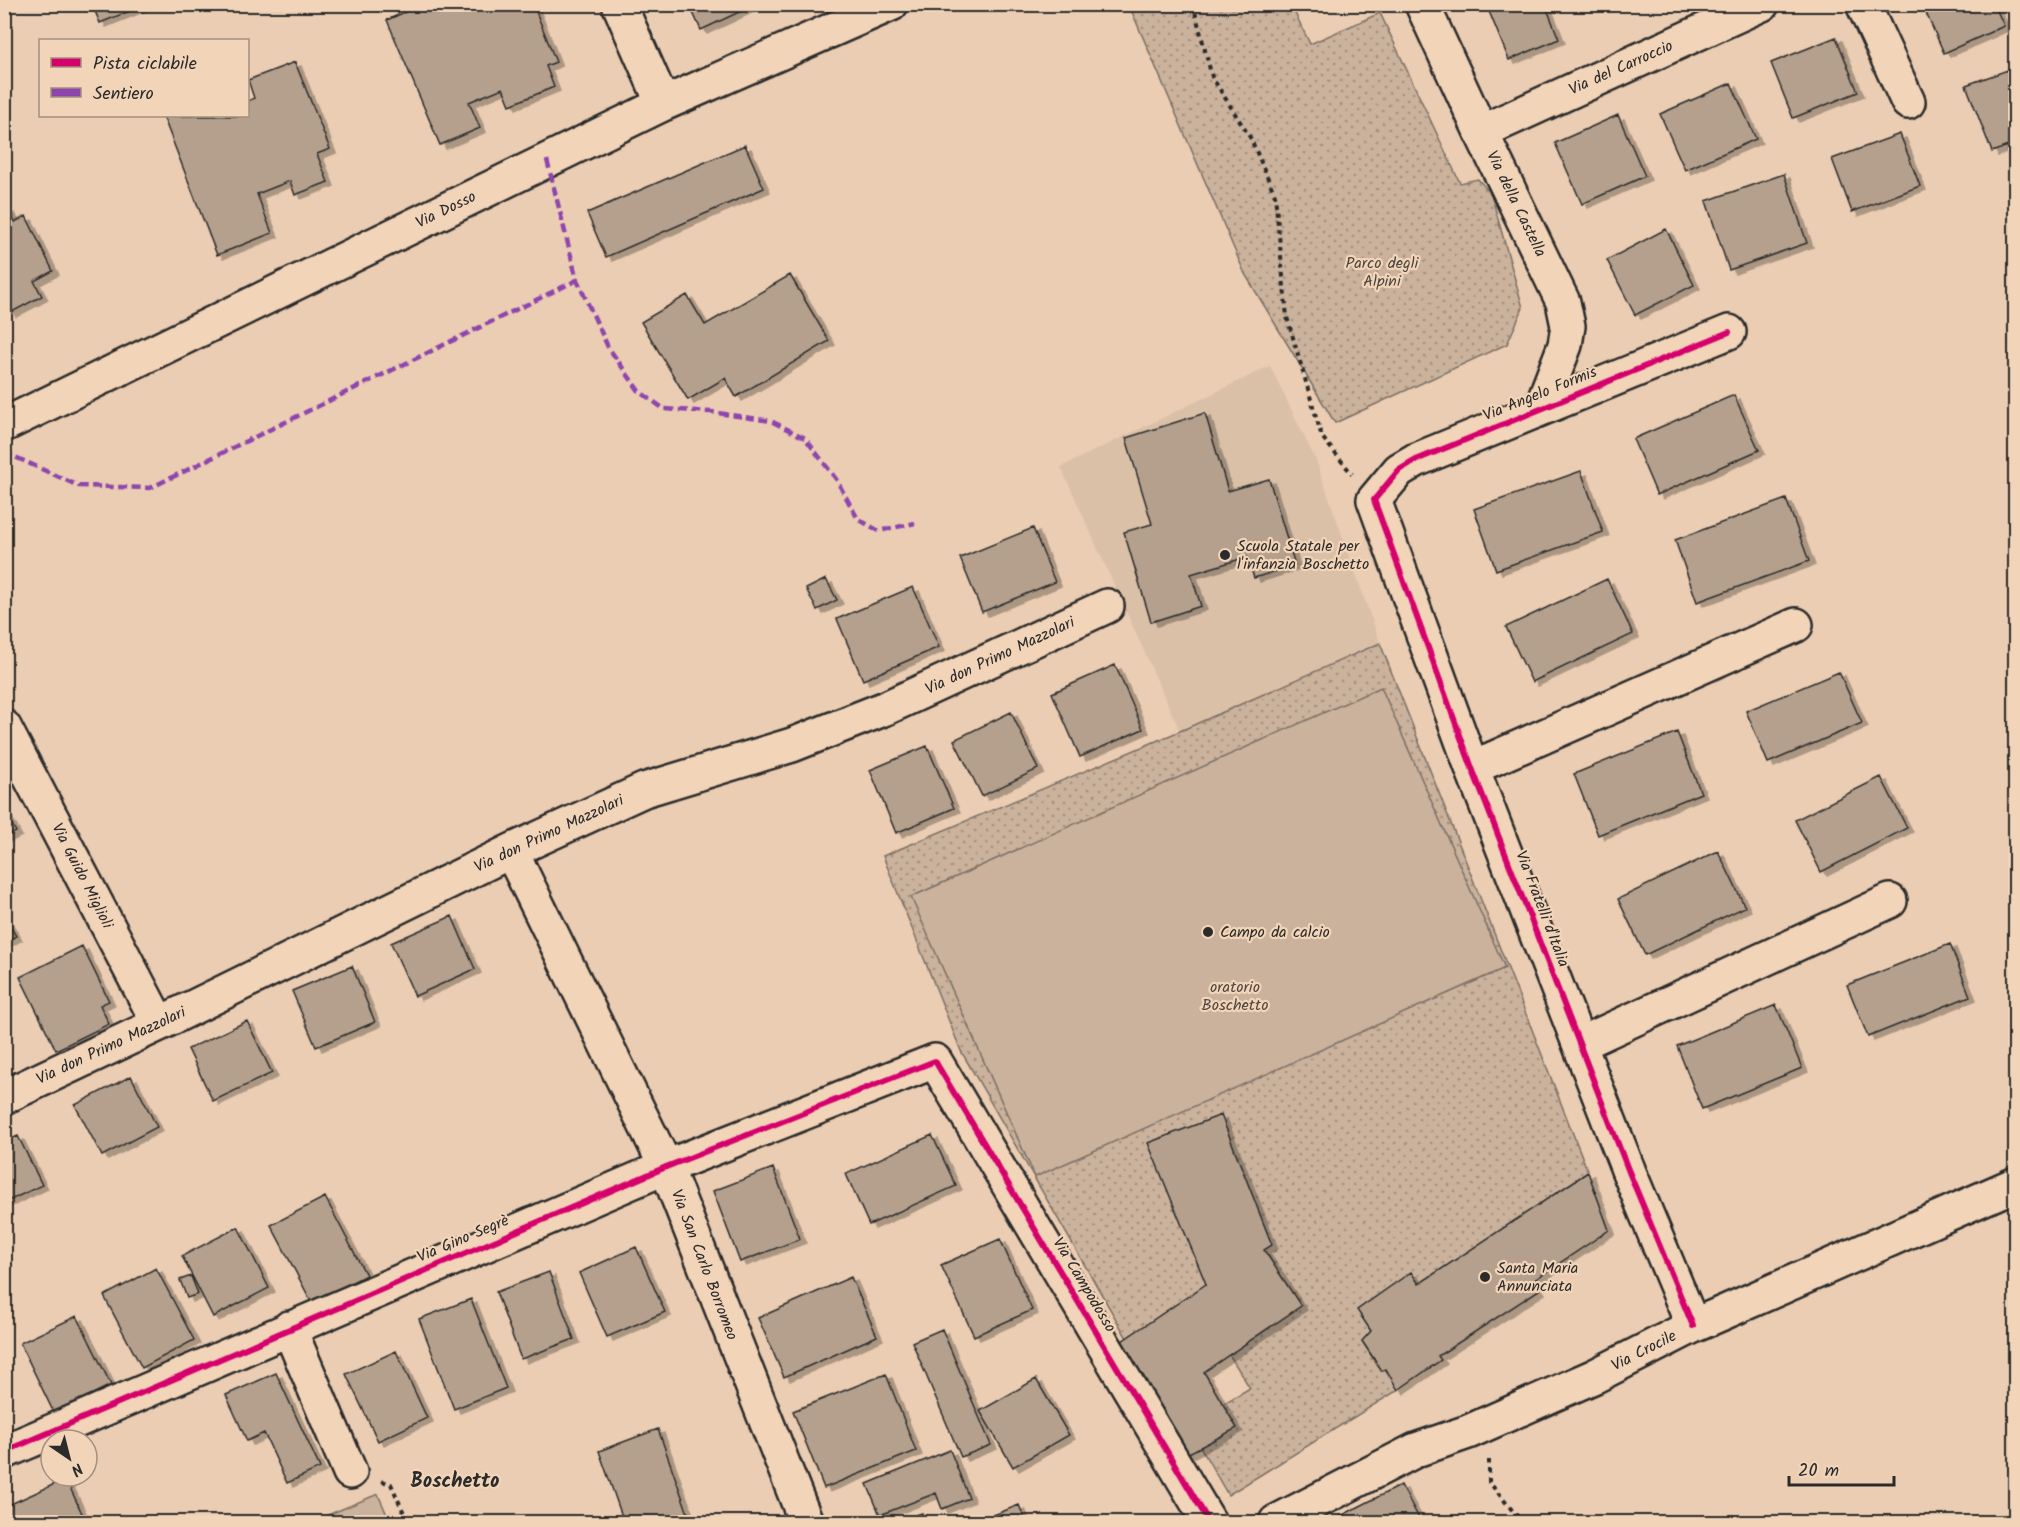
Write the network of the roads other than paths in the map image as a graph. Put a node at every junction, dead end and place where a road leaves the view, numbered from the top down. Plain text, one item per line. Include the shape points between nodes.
1 (619, 4) edge
2 (891, 4) edge
3 (1422, 4) edge
4 (1762, 4) edge
5 (1863, 4) edge
6 (1908, 102) dead end
7 (663, 104) junction
8 (1481, 132) junction
9 (1729, 332) dead end
10 (1540, 408) junction
11 (4, 425) edge
12 (1374, 500) joint
13 (1107, 606) dead end
14 (1796, 625) dead end
15 (4, 727) edge
16 (1472, 768) junction
17 (511, 851) junction
18 (1890, 901) dead end
19 (159, 1024) junction
20 (1580, 1044) junction
21 (935, 1060) joint
22 (4, 1097) edge
23 (666, 1167) junction
24 (2016, 1184) edge
25 (1693, 1326) junction
26 (289, 1328) junction
27 (4, 1452) edge
28 (350, 1472) road end
29 (806, 1522) edge
30 (1209, 1522) edge
31 (1276, 1522) edge

1 - 7 street
2 - 7 street, Via Dosso
3 - 8 street, Via della Castella
4 - 8 street, Via del Carroccio
5 - 6 street
7 - 11 street, Via Dosso
8 - 10 street, Via della Castella via 1563,302 1568,326 1565,345
9 - 10 street, Via Angelo Formis
10 - 12 street, Via Angelo Formis via 1416,460 1399,471
12 - 16 street, Via Fratelli d'Italia
13 - 17 street, Via don Primo Mazzolari via 886,708 792,745 644,790
14 - 16 street
15 - 19 street, Via Guido Miglioli
16 - 20 street, Via Fratelli d'Italia
17 - 19 street, Via don Primo Mazzolari
17 - 23 street, Via San Carlo Borromeo
18 - 20 street
19 - 22 street, Via don Primo Mazzolari
20 - 25 street, Via Fratelli d'Italia
21 - 23 street, Via Gino Segrè
21 - 30 street, Via Campodosso
23 - 26 street, Via Gino Segrè
23 - 29 street, Via San Carlo Borromeo
24 - 25 street, Via Crocile
25 - 31 street, Via Crocile via 1595,1376 1416,1450
26 - 27 street, Via Gino Segrè
26 - 28 street

